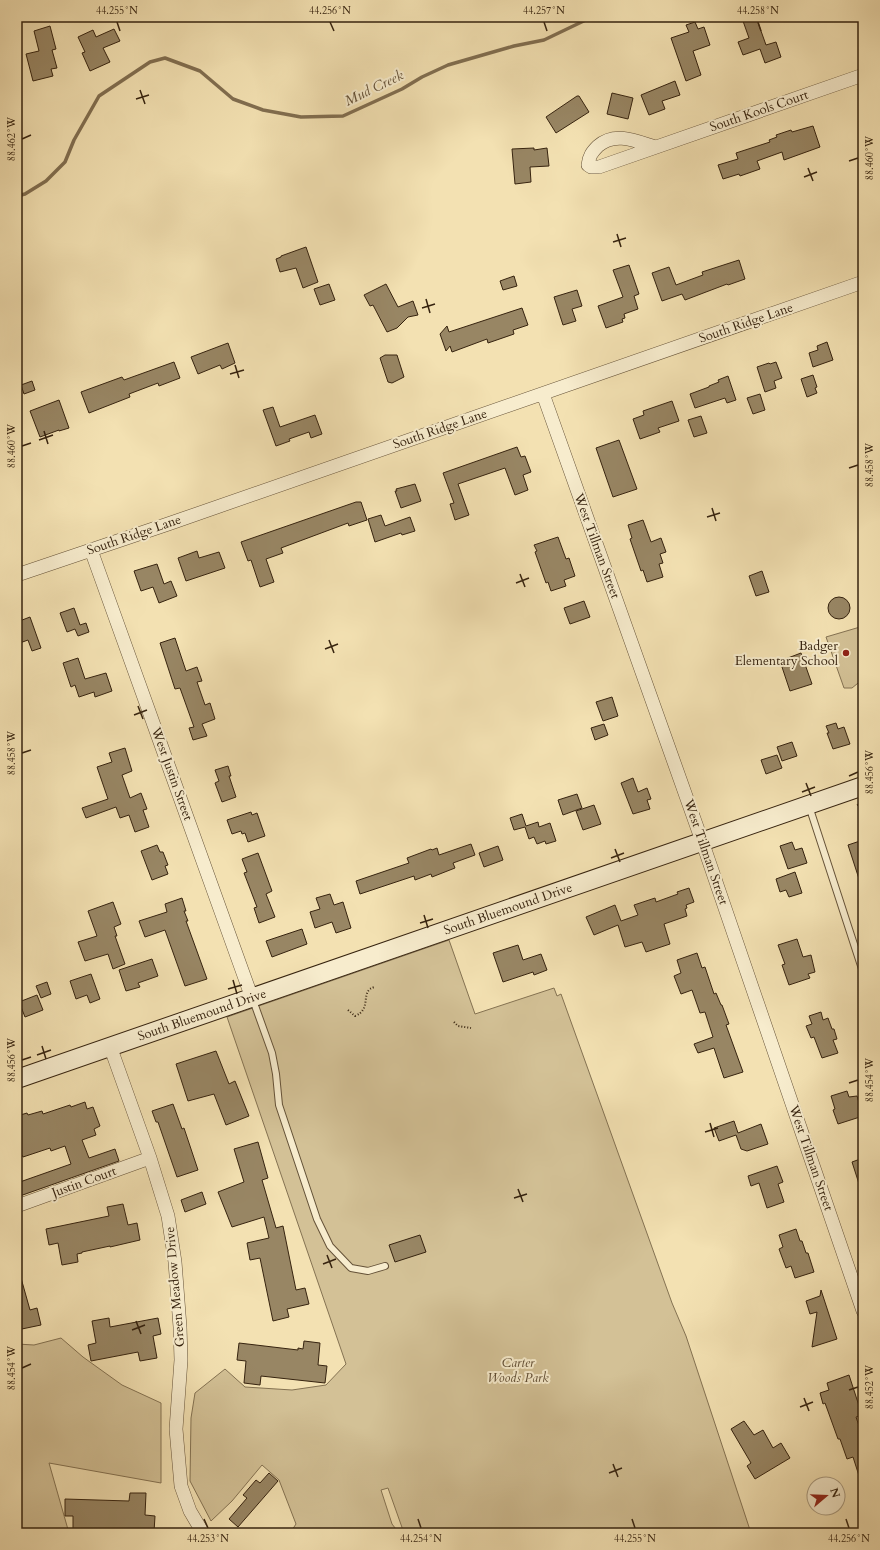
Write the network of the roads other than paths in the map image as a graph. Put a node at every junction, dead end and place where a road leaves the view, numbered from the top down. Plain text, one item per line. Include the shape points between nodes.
1 (863, 75) edge
2 (655, 147) dead end
3 (863, 282) edge
4 (543, 394) junction
5 (91, 550) junction
6 (17, 575) edge
7 (863, 786) edge
8 (809, 805) junction
9 (702, 842) junction
10 (863, 972) edge
11 (252, 998) junction
12 (110, 1046) junction
13 (17, 1079) edge
14 (150, 1158) junction
15 (17, 1206) edge
16 (385, 1266) dead end
17 (863, 1312) edge
18 (203, 1533) edge

1 - 2 street, South Kools Court
3 - 4 street, South Ridge Lane
4 - 5 street, South Ridge Lane
4 - 9 street, West Tillman Street
5 - 6 street, South Ridge Lane
5 - 11 street, West Justin Street
7 - 8 main road, South Bluemound Drive
8 - 9 main road, South Bluemound Drive
8 - 10 lane
9 - 11 main road, South Bluemound Drive
9 - 17 street, West Tillman Street
11 - 12 main road, South Bluemound Drive
11 - 16 lane via 272,1053 279,1105 318,1219 330,1246 351,1268 368,1271
12 - 13 main road, South Bluemound Drive
12 - 14 street, Green Meadow Drive
14 - 15 street, Justin Court
14 - 18 street, Green Meadow Drive via 168,1216 175,1262 181,1360 176,1429 181,1486 190,1511

